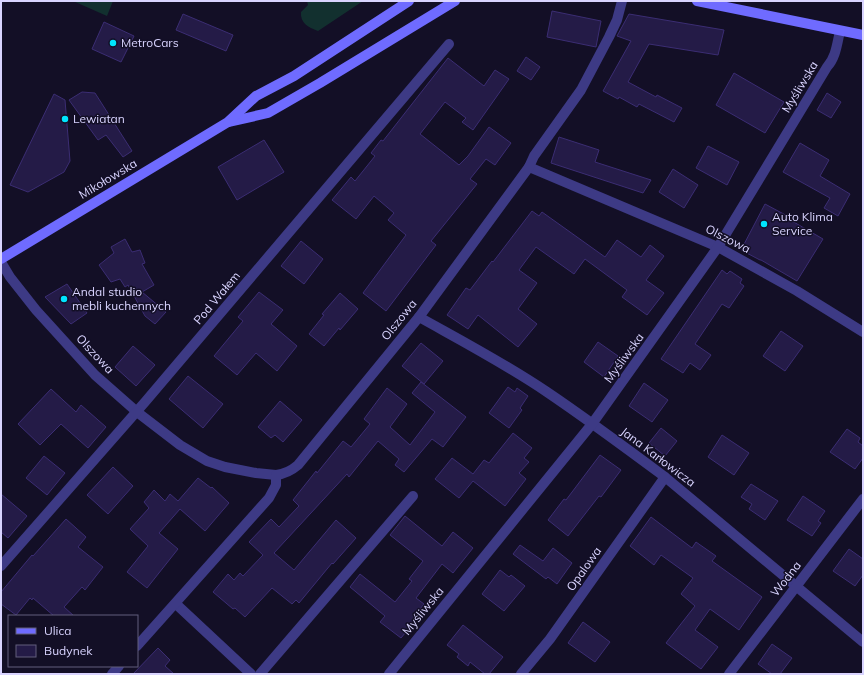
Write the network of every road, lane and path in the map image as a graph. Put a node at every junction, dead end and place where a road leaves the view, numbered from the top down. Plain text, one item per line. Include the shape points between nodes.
1 (409, 1) edge
2 (455, 1) edge
3 (622, 1) edge
4 (698, 1) edge
5 (840, 31) junction
6 (863, 35) edge
7 (449, 44) dead end
8 (228, 122) junction
9 (529, 167) junction
10 (718, 247) junction
11 (1, 259) edge
12 (1, 262) edge
13 (419, 317) junction
14 (863, 332) edge
15 (137, 412) junction
16 (592, 424) junction
17 (276, 475) junction
18 (665, 477) junction
19 (413, 496) dead end
20 (863, 499) edge
21 (1, 566) edge
22 (796, 587) junction
23 (176, 604) junction
24 (863, 642) edge
25 (138, 645) edge
26 (251, 674) edge
27 (260, 674) edge
28 (389, 674) edge
29 (521, 674) edge
30 (729, 674) edge

1 - 8 main road, Mikołowska via 294,76 256,96
2 - 8 main road, Mikołowska via 268,113
3 - 9 street, Olszowa via 617,20 581,90 534,156
4 - 5 main road
5 - 6 main road
5 - 10 street, Myśliwska via 832,61
7 - 15 street, Pod Wałem
8 - 11 main road, Mikołowska
9 - 10 street, Olszowa
9 - 13 street, Olszowa
10 - 14 street, Olszowa
10 - 16 street, Myśliwska
12 - 15 street, Olszowa via 36,310 95,375
13 - 16 street, Jana Karłowicza via 515,372
13 - 17 street, Olszowa via 298,466 292,471
15 - 17 street, Olszowa via 180,445 207,460 225,467
15 - 21 street, Pod Wałem
16 - 18 street, Jana Karłowicza
16 - 28 street, Myśliwska
17 - 23 street via 276,485 269,498
18 - 22 street, Jana Karłowicza
18 - 29 street, Opalowa via 550,639
19 - 27 street
20 - 22 street, Wodna
22 - 24 street, Jana Karłowicza
22 - 30 street, Wodna
23 - 25 street
23 - 26 street

